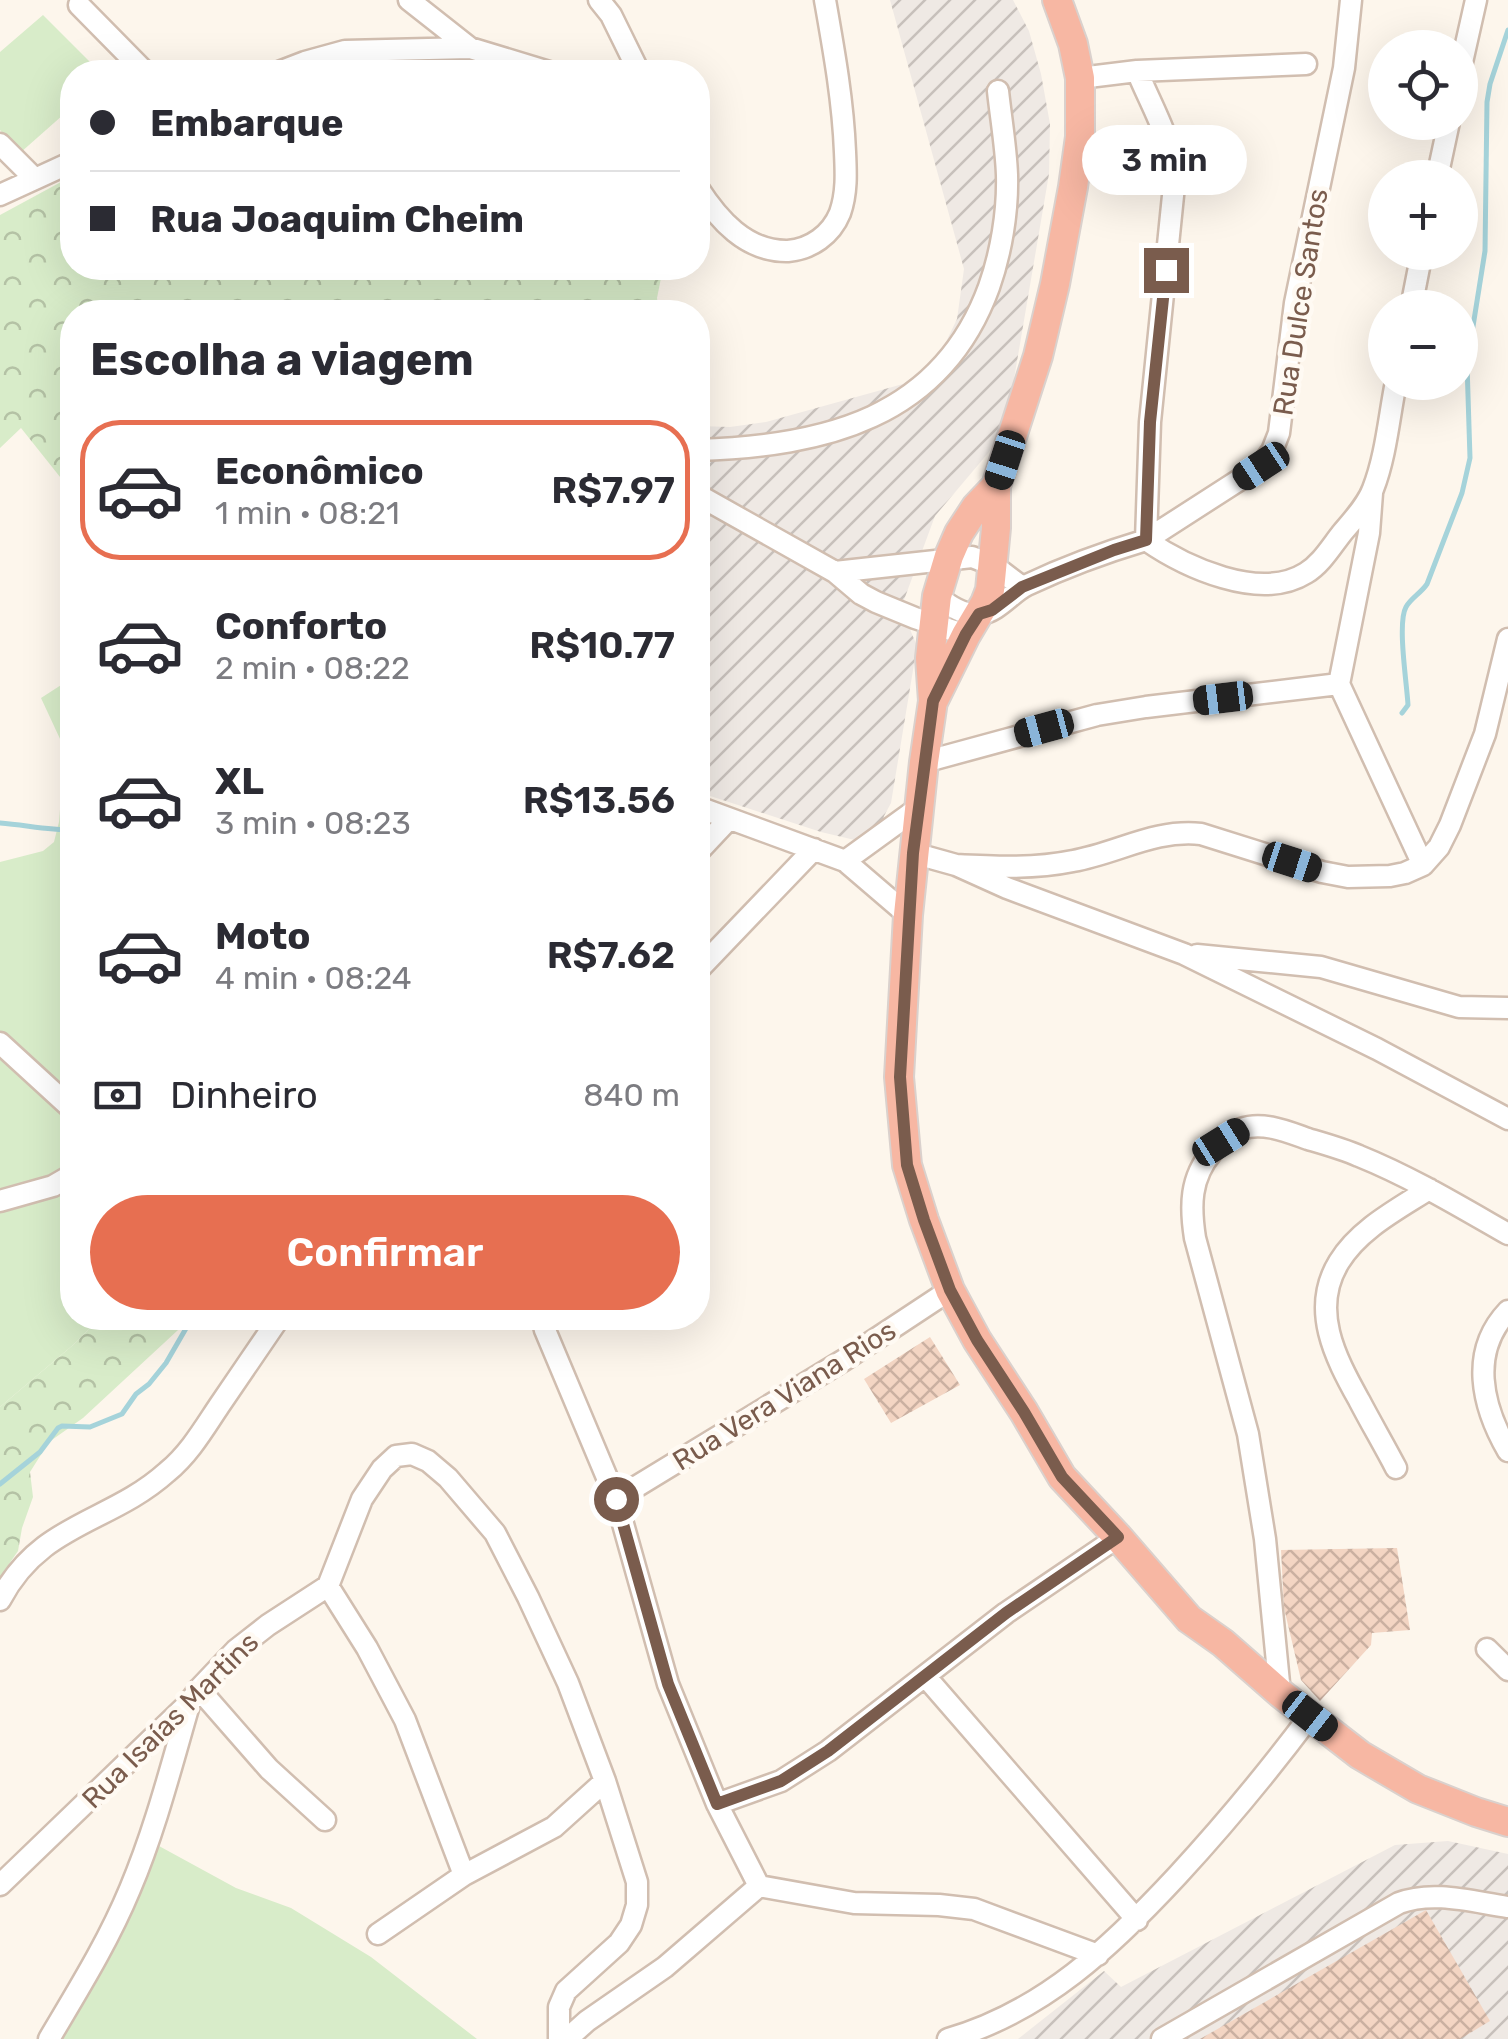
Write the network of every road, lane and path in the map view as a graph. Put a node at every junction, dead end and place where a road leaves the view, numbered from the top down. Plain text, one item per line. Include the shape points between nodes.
1 (408, 0) edge
2 (598, 0) edge
3 (825, 0) edge
4 (1057, 0) edge
5 (1351, 0) edge
6 (1476, 0) edge
7 (78, 6) dead end
8 (1469, 30) edge
9 (470, 48) junction
10 (132, 60) edge
11 (312, 60) edge
12 (510, 60) edge
13 (633, 60) edge
14 (1306, 64) dead end
15 (1137, 72) junction
16 (1080, 78) junction
17 (998, 92) dead end
18 (0, 144) edge
19 (60, 168) edge
20 (35, 180) junction
21 (0, 195) edge
22 (710, 208) edge
23 (1392, 400) edge
24 (710, 450) edge
25 (996, 486) junction
26 (1372, 492) junction
27 (710, 502) edge
28 (1146, 540) junction
29 (948, 559) junction
30 (993, 565) junction
31 (835, 572) junction
32 (1022, 587) junction
33 (936, 610) junction
34 (972, 624) junction
35 (1508, 638) edge
36 (1339, 684) junction
37 (933, 701) junction
38 (924, 762) junction
39 (918, 808) junction
40 (710, 812) edge
41 (729, 819) junction
42 (710, 839) edge
43 (814, 849) junction
44 (913, 853) junction
45 (845, 861) junction
46 (956, 865) junction
47 (1423, 865) junction
48 (908, 915) junction
49 (1184, 954) junction
50 (710, 957) edge
51 (1508, 1008) edge
52 (0, 1043) edge
53 (60, 1098) edge
54 (1508, 1120) edge
55 (60, 1182) edge
56 (1430, 1190) junction
57 (0, 1201) edge
58 (1508, 1234) edge
59 (950, 1290) junction
60 (1508, 1311) edge
61 (270, 1330) edge
62 (544, 1330) edge
63 (1508, 1451) edge
64 (1396, 1468) dead end
65 (616, 1499) junction
66 (1118, 1537) junction
67 (328, 1586) junction
68 (0, 1600) edge
69 (1487, 1648) dead end
70 (1508, 1670) edge
71 (925, 1676) junction
72 (1280, 1693) junction
73 (194, 1696) junction
74 (1310, 1716) junction
75 (605, 1782) junction
76 (717, 1804) junction
77 (325, 1820) dead end
78 (1508, 1820) edge
79 (464, 1874) junction
80 (0, 1885) edge
81 (759, 1886) junction
82 (1508, 1907) edge
83 (1137, 1920) junction
84 (378, 1934) dead end
85 (1098, 1956) junction
86 (49, 2039) edge
87 (559, 2039) edge
88 (567, 2039) edge
89 (948, 2039) edge
90 (1162, 2039) edge

1 - 9 street
2 - 13 street
3 - 22 street via 844,111 840,214 808,248 784,251 740,237
4 - 16 highway
5 - 28 street, Rua Dulce Santos via 1272,451 1261,466
6 - 8 street
7 - 10 street
9 - 11 street via 345,51
9 - 12 street
14 - 15 street
15 - 16 street
15 - 28 street via 1175,176 1150,422
16 - 25 highway via 1080,137 1056,284
17 - 24 street via 1007,177 1004,223 981,309 956,352 928,383 852,426 755,448
18 - 20 street
19 - 20 street
20 - 21 street
23 - 26 street
25 - 29 highway via 976,507
25 - 30 highway
26 - 28 street via 1324,557 1290,581 1240,581 1201,571
26 - 36 street
27 - 31 street
28 - 32 street, Rua Dulce Santos
29 - 30 street via 972,557
29 - 31 street
29 - 33 highway
30 - 32 street
30 - 34 highway via 990,590
31 - 33 street via 876,602
32 - 34 street, Rua Dulce Santos
33 - 34 street
33 - 37 highway
34 - 37 highway
35 - 47 street via 1484,734 1450,824
36 - 38 street via 1097,715
36 - 47 street
37 - 38 highway
38 - 39 highway
39 - 44 highway
39 - 45 street
40 - 41 street
41 - 42 street
41 - 43 street
43 - 45 street
43 - 50 street
44 - 46 street
44 - 48 highway
45 - 48 street
46 - 47 street via 1043,866 1182,832 1348,877 1390,876
46 - 49 street
48 - 59 highway via 900,1077 907,1165
49 - 51 street via 1321,967 1459,1008
49 - 54 street
52 - 53 street
55 - 57 street
56 - 58 street
56 - 64 street via 1357,1241 1328,1288 1329,1339
56 - 72 street via 1358,1155 1262,1126 1221,1142 1200,1166 1193,1188 1195,1238 1248,1434
59 - 65 street, Rua Vera Viana Rios
59 - 66 highway via 1062,1477
60 - 63 street via 1488,1342 1482,1368 1494,1427
61 - 68 street via 185,1456 133,1496 55,1537 29,1558
62 - 65 street
65 - 76 street via 668,1684
66 - 71 street
66 - 72 highway via 1189,1619
67 - 73 street, Rua Isaías Martins via 268,1625
67 - 75 street via 362,1499 382,1469 396,1456 428,1461 495,1533 568,1683
67 - 79 street via 405,1720
69 - 70 street
71 - 76 street via 781,1781
71 - 83 street
72 - 74 highway
73 - 77 street
73 - 80 street, Rua Isaías Martins
73 - 86 street via 129,1891
74 - 78 highway via 1418,1788
74 - 83 street
75 - 79 street via 554,1827
75 - 87 street via 637,1882 637,1905 618,1943 566,1992
76 - 81 street
79 - 84 street
81 - 85 street via 854,1903 974,1909
81 - 88 street via 666,1967
82 - 90 street via 1435,1897 1399,1903
83 - 85 street
85 - 89 street via 1023,2008

